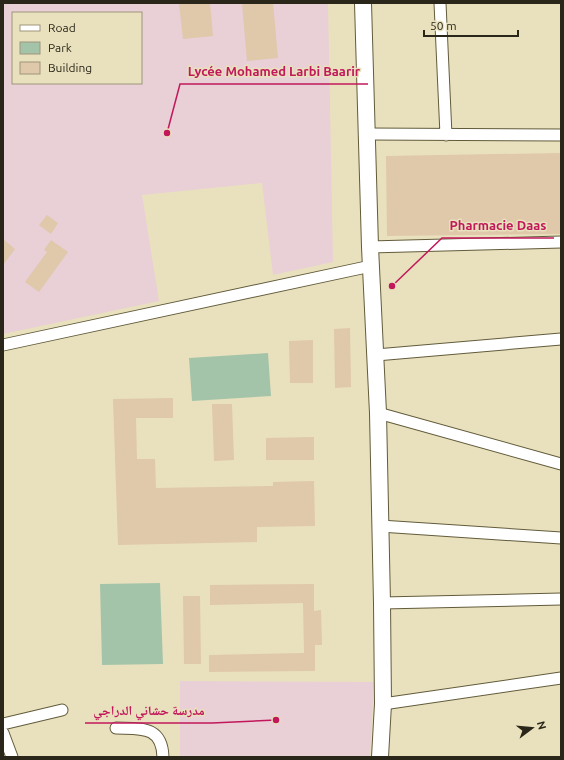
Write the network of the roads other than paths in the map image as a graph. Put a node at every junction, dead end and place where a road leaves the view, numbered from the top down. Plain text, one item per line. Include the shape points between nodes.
1 (363, 3) edge
2 (440, 3) edge
3 (368, 134) junction
4 (446, 135) junction
5 (561, 135) edge
6 (561, 242) edge
7 (370, 247) junction
8 (371, 266) junction
9 (561, 339) edge
10 (3, 345) edge
11 (376, 355) junction
12 (378, 413) junction
13 (561, 464) edge
14 (380, 526) junction
15 (561, 538) edge
16 (561, 599) edge
17 (382, 603) junction
18 (561, 678) edge
19 (383, 704) junction
20 (62, 710) dead end
21 (3, 724) edge
22 (116, 728) dead end
23 (3, 733) edge
24 (12, 757) edge
25 (163, 757) edge
26 (380, 757) edge

1 - 3 street
2 - 4 street
3 - 4 street
3 - 7 street
4 - 5 street
6 - 7 street
7 - 8 street
8 - 10 street
8 - 11 street
9 - 11 street
11 - 12 street
12 - 13 street
12 - 14 street
14 - 15 street
14 - 17 street
16 - 17 street
17 - 19 street
18 - 19 street
19 - 26 street
20 - 21 street
22 - 25 street via 147,729 157,736 163,746
23 - 24 street

